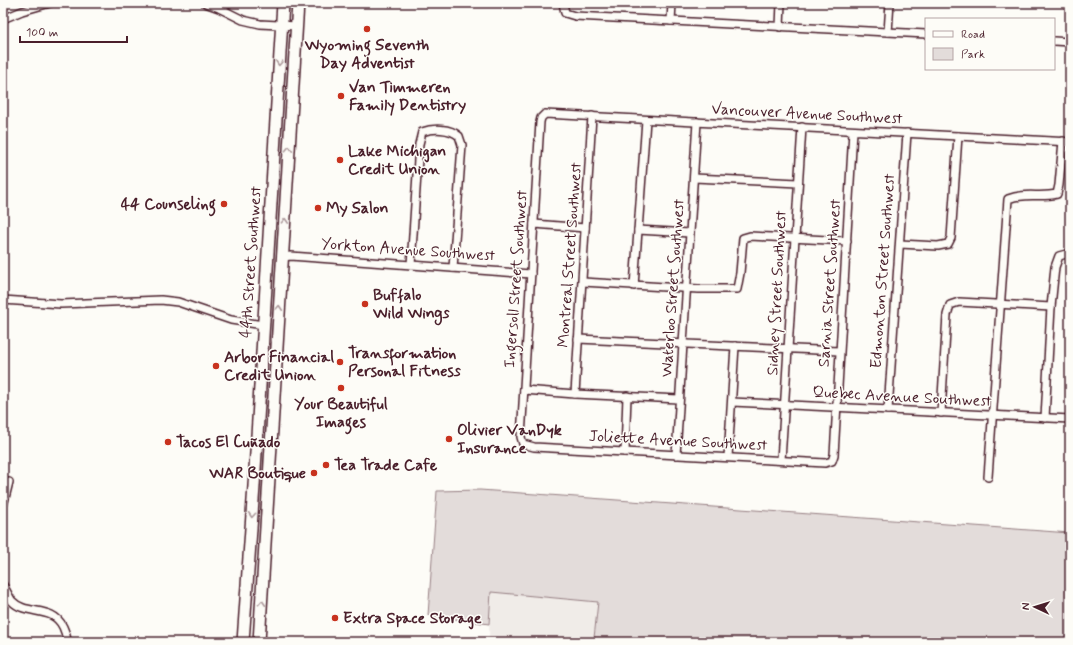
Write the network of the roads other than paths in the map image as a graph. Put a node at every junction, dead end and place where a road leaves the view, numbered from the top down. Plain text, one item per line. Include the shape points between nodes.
1 (50, 3) edge
2 (205, 3) edge
3 (283, 3) edge
4 (298, 3) edge
5 (563, 3) edge
6 (672, 3) edge
7 (781, 3) edge
8 (890, 3) edge
9 (3, 19) edge
10 (671, 21) junction
11 (282, 24) junction
12 (297, 26) junction
13 (780, 27) junction
14 (888, 32) junction
15 (925, 34) edge
16 (1055, 41) edge
17 (1070, 42) edge
18 (277, 108) junction
19 (291, 114) junction
20 (543, 116) joint
21 (592, 116) junction
22 (646, 120) junction
23 (697, 122) junction
24 (802, 127) junction
25 (853, 131) junction
26 (907, 133) junction
27 (958, 136) junction
28 (1066, 142) edge
29 (694, 178) junction
30 (798, 183) junction
31 (534, 224) junction
32 (586, 228) junction
33 (638, 230) junction
34 (690, 233) junction
35 (794, 239) junction
36 (847, 241) junction
37 (900, 244) junction
38 (268, 252) junction
39 (1070, 254) edge
40 (283, 257) junction
41 (411, 265) junction
42 (453, 268) junction
43 (531, 274) junction
44 (583, 282) junction
45 (634, 286) junction
46 (687, 289) junction
47 (3, 300) edge
48 (1000, 304) junction
49 (1051, 307) junction
50 (264, 310) junction
51 (263, 325) junction
52 (279, 327) junction
53 (578, 339) junction
54 (684, 344) junction
55 (735, 346) junction
56 (278, 347) junction
57 (788, 349) junction
58 (839, 351) junction
59 (524, 390) junction
60 (575, 394) junction
61 (627, 396) junction
62 (679, 399) junction
63 (732, 402) junction
64 (784, 405) junction
65 (837, 407) junction
66 (888, 410) junction
67 (941, 413) junction
68 (992, 416) junction
69 (1045, 418) junction
70 (257, 419) junction
71 (1070, 419) edge
72 (271, 433) junction
73 (523, 444) joint
74 (625, 452) junction
75 (676, 455) junction
76 (728, 457) junction
77 (781, 460) junction
78 (832, 461) joint
79 (988, 477) dead end
80 (9, 482) dead end
81 (3, 506) edge
82 (250, 544) junction
83 (265, 553) junction
84 (3, 585) edge
85 (67, 642) edge
86 (243, 642) edge
87 (259, 642) edge

1 - 9 street
2 - 11 street via 243,20 260,24
3 - 11 main road, 44th Street Southwest
4 - 12 main road, 44th Street Southwest
5 - 10 street via 564,12 574,16
6 - 10 street
7 - 13 street
8 - 14 street
10 - 13 street
11 - 12 street
11 -> 18 main road, 44th Street Southwest
12 - 19 main road, 44th Street Southwest
13 - 14 street
14 - 15 street
16 - 17 street
18 - 19 main road
18 - 38 main road, 44th Street Southwest
40 -> 19 main road, 44th Street Southwest
20 - 21 street, Vancouver Avenue Southwest
20 - 31 street, Ingersoll Street Southwest via 540,122
21 - 22 street, Vancouver Avenue Southwest
21 - 32 street, Montreal Street Southwest
22 - 23 street, Vancouver Avenue Southwest
22 - 33 street
23 - 24 street, Vancouver Avenue Southwest
23 - 29 street, Waterloo Street Southwest
24 - 25 street, Vancouver Avenue Southwest
24 - 30 street, Sidney Street Southwest
25 - 26 street, Vancouver Avenue Southwest
25 - 36 street, Sarnia Street Southwest
26 - 27 street, Vancouver Avenue Southwest
26 - 37 street, Edmonton Street Southwest
27 - 28 street, Vancouver Avenue Southwest
27 - 37 street via 951,238 948,244
28 - 48 street via 1057,194 1019,194 1008,199
29 - 30 street
29 - 34 street, Waterloo Street Southwest
30 - 35 street, Sidney Street Southwest
31 - 32 street
31 - 43 street, Ingersoll Street Southwest
32 - 44 street, Montreal Street Southwest
33 - 34 street
33 - 45 street
34 - 46 street, Waterloo Street Southwest
35 - 36 street
35 - 46 street via 750,236 743,238 737,289
35 - 57 street, Sidney Street Southwest
36 - 58 street, Sarnia Street Southwest
37 - 66 street, Edmonton Street Southwest
38 - 40 main road
38 - 50 main road, 44th Street Southwest
39 - 49 street via 1059,256 1055,267
40 - 41 street, Yorkton Avenue Southwest
52 -> 40 main road, 44th Street Southwest
41 - 42 street, Yorkton Avenue Southwest
41 - 42 street via 419,144 422,132 444,130 460,136 462,145
42 - 43 street, Yorkton Avenue Southwest
43 - 59 street, Ingersoll Street Southwest
44 - 45 street
44 - 53 street, Montreal Street Southwest
45 - 46 street
46 - 54 street, Waterloo Street Southwest
47 - 51 street via 61,304 161,300 178,302 231,320
48 - 49 street
48 - 67 street via 959,302 950,305 947,315
48 - 68 street
49 - 69 street
50 - 51 main road, 44th Street Southwest
50 - 52 main road via 274,325
51 - 56 main road
51 - 70 main road, 44th Street Southwest
52 - 56 main road, 44th Street Southwest
53 - 54 street
53 - 60 street, Montreal Street Southwest
54 - 55 street
54 - 62 street, Waterloo Street Southwest
55 - 57 street
55 - 63 street
56 - 72 main road, 44th Street Southwest
57 - 58 street
57 - 64 street, Sidney Street Southwest
58 - 65 street, Sarnia Street Southwest
59 - 60 street
59 - 73 street, Ingersoll Street Southwest via 521,436
60 - 61 street
61 - 62 street
61 - 74 street
62 - 75 street, Waterloo Street Southwest
63 - 64 street, Quebec Avenue Southwest
63 - 76 street
64 - 65 street, Quebec Avenue Southwest
64 - 77 street, Sidney Street Southwest
65 - 66 street, Quebec Avenue Southwest
65 - 78 street, Sarnia Street Southwest
66 - 67 street, Quebec Avenue Southwest
67 - 68 street, Quebec Avenue Southwest
68 - 69 street, Quebec Avenue Southwest
68 - 79 street
69 - 71 street, Quebec Avenue Southwest
70 - 72 main road via 263,422
70 -> 82 main road, 44th Street Southwest
72 - 83 main road, 44th Street Southwest
73 - 74 street, Joliette Avenue Southwest via 534,447
74 - 75 street, Joliette Avenue Southwest
75 - 76 street, Joliette Avenue Southwest
76 - 77 street, Joliette Avenue Southwest
77 - 78 street, Joliette Avenue Southwest via 824,463
80 - 81 street
82 - 83 main road via 256,552
82 - 86 main road, 44th Street Southwest
87 -> 83 main road, 44th Street Southwest
84 - 85 street via 13,602 23,608 53,616 61,623

